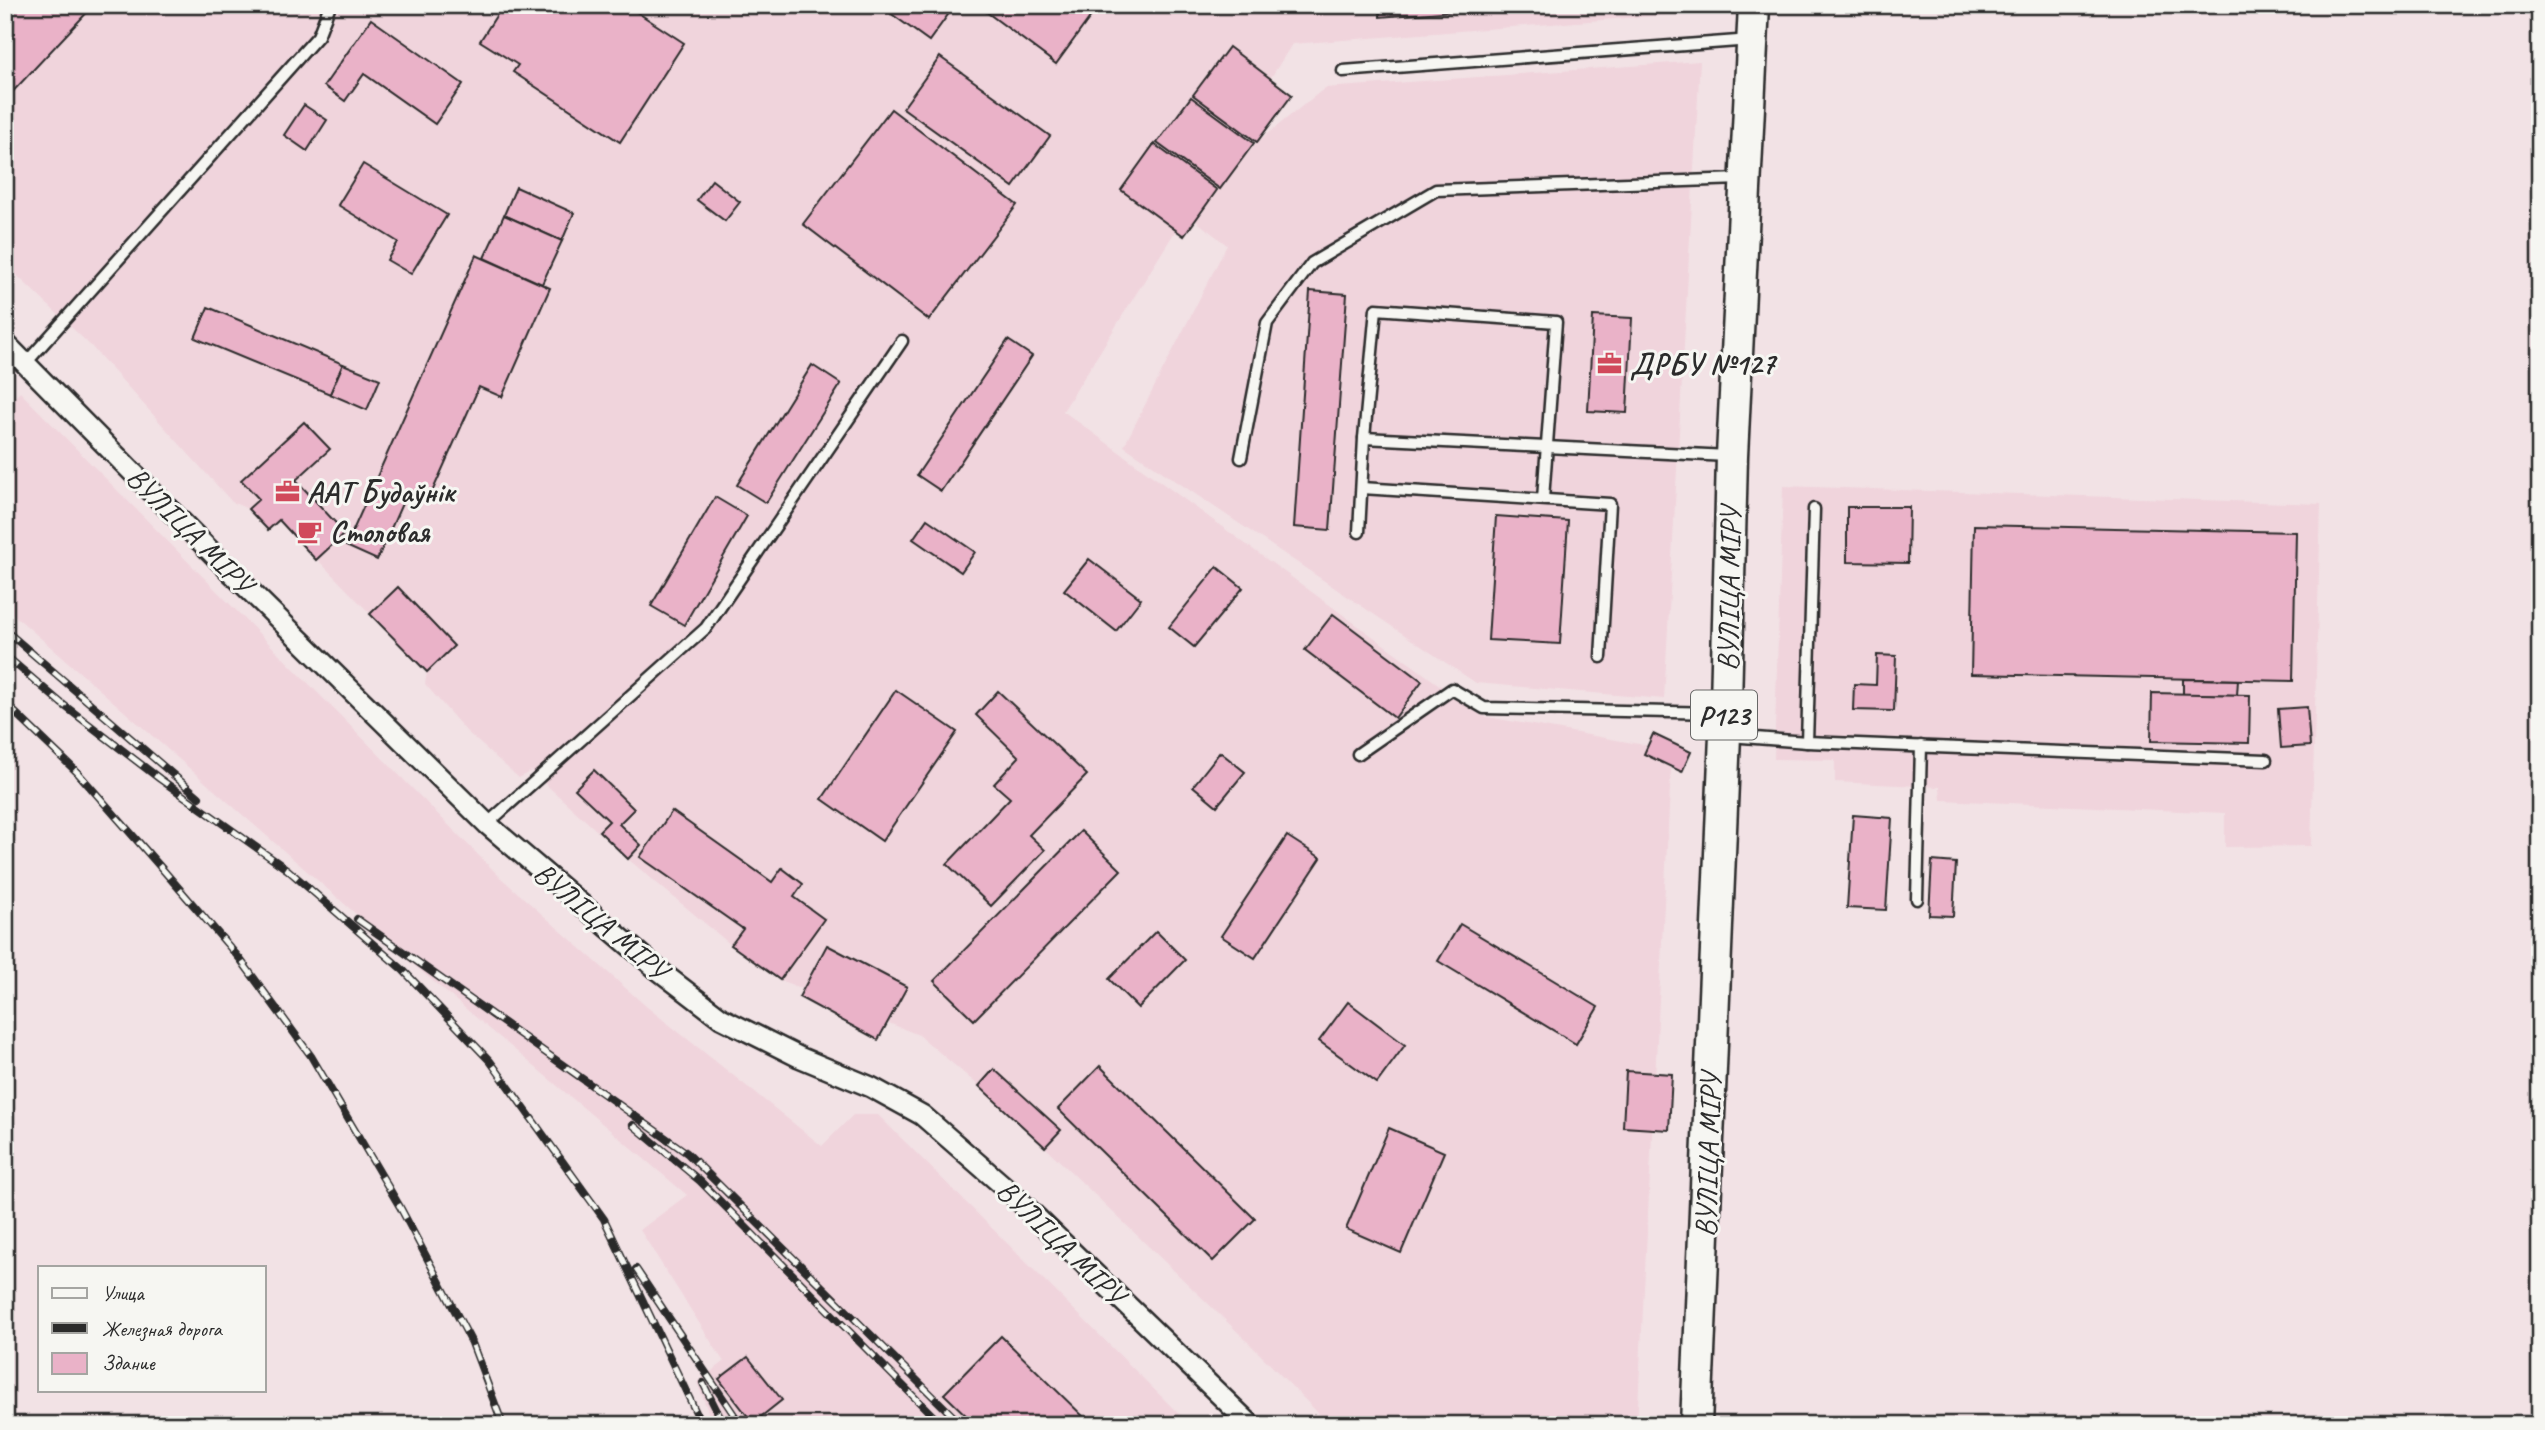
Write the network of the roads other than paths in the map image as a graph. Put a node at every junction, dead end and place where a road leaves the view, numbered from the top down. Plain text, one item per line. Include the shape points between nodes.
1 (330, 5) edge
2 (1754, 5) edge
3 (1751, 40) junction
4 (1343, 71) dead end
5 (1745, 179) junction
6 (902, 341) dead end
7 (5, 343) edge
8 (26, 363) junction
9 (1364, 438) junction
10 (1546, 448) junction
11 (1732, 456) junction
12 (1241, 458) dead end
13 (1362, 488) junction
14 (1543, 499) junction
15 (1814, 509) dead end
16 (1359, 532) dead end
17 (1601, 657) dead end
18 (1724, 724) junction
19 (1807, 742) junction
20 (1921, 746) junction
21 (1358, 754) dead end
22 (2266, 760) dead end
23 (487, 824) junction
24 (1917, 899) dead end
25 (1251, 1425) edge
26 (1696, 1425) edge

1 - 8 lane via 318,36
2 - 3 main road, ВУЛІЦА МІРУ / Р123
3 - 4 lane
3 - 5 main road, ВУЛІЦА МІРУ / Р123
5 - 11 main road, ВУЛІЦА МІРУ / Р123
5 - 12 lane via 1436,190 1312,263 1267,323
6 - 23 lane via 706,628
7 - 8 street, ВУЛІЦА МІРУ
8 - 23 street, ВУЛІЦА МІРУ
9 - 10 lane
9 - 10 lane via 1376,309 1556,322
9 - 13 lane
10 - 11 lane
10 - 14 lane
11 - 18 main road, ВУЛІЦА МІРУ / Р123
13 - 14 lane
13 - 16 lane
14 - 17 lane via 1610,504
15 - 19 lane
18 - 19 lane
18 - 21 lane via 1484,708 1452,689
18 - 26 main road, ВУЛІЦА МІРУ / Р123
19 - 20 lane
20 - 22 lane
20 - 24 lane
23 - 25 street, ВУЛІЦА МІРУ via 657,970 721,1018 922,1115 1007,1189

